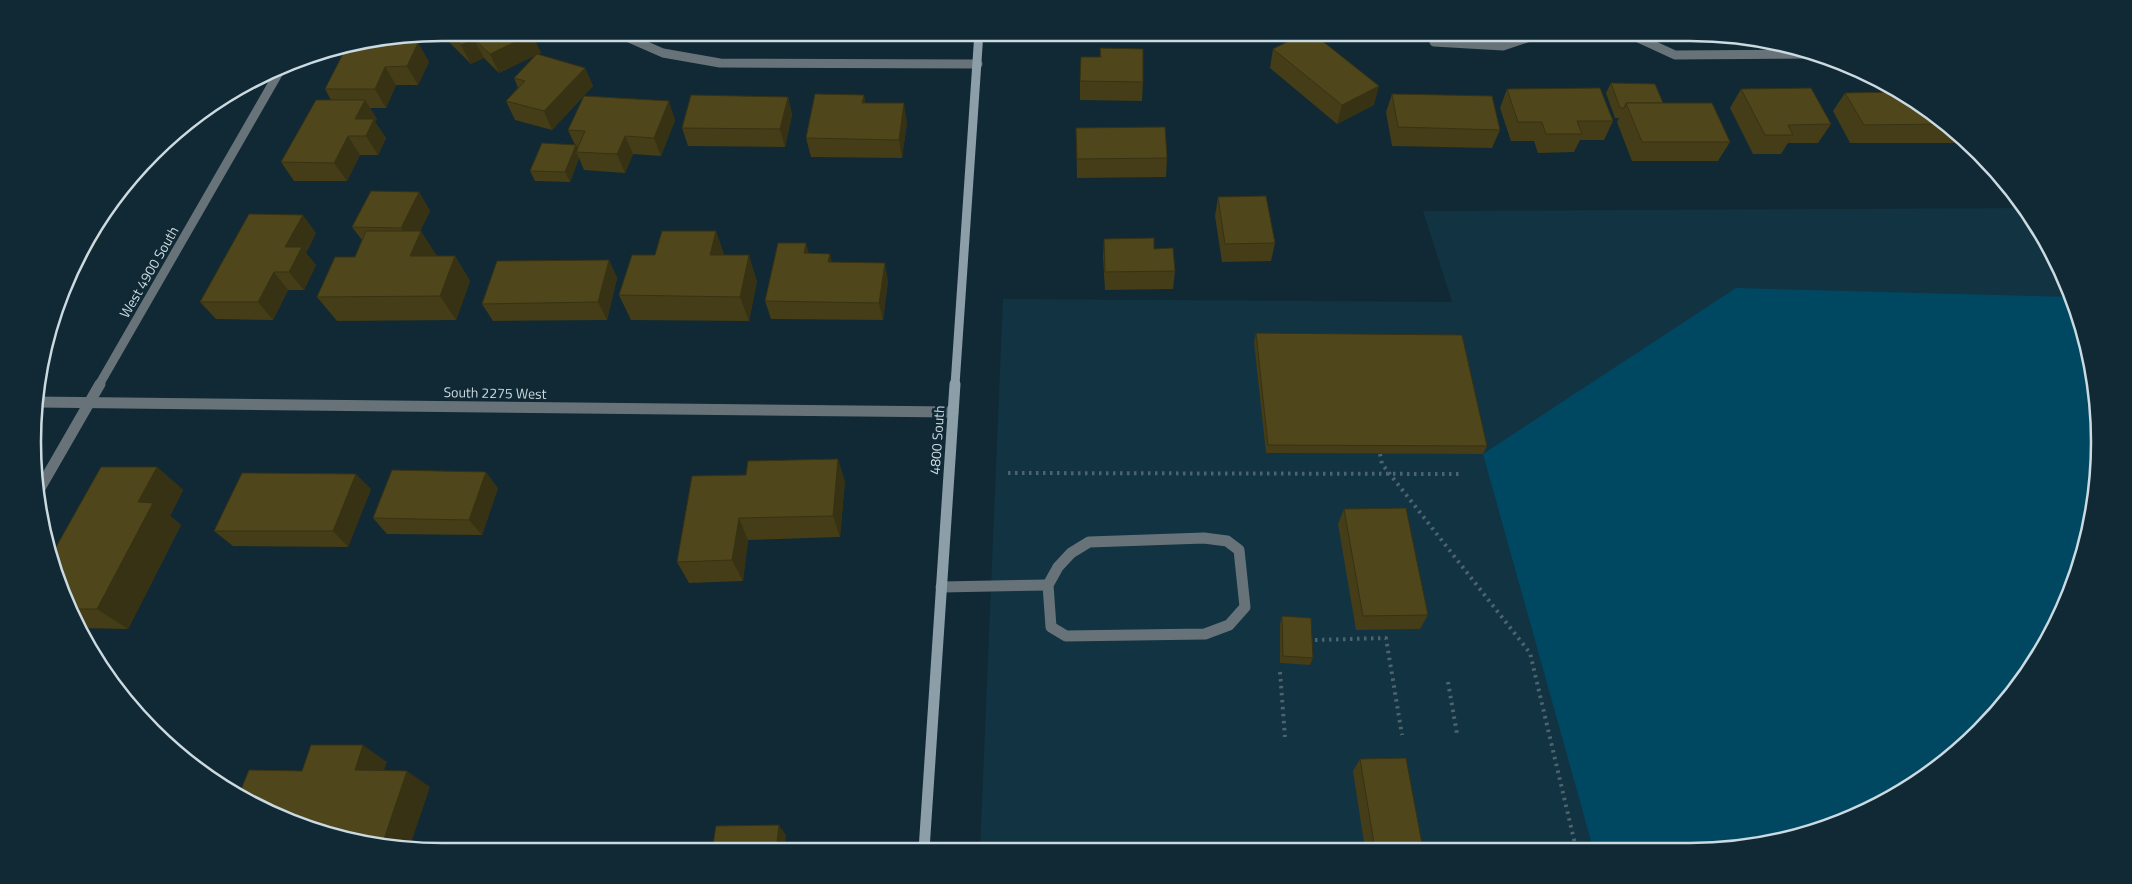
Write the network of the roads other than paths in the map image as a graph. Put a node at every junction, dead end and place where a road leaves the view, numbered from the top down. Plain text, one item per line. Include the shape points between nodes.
1 (637, 41) edge
2 (979, 41) edge
3 (1518, 41) edge
4 (1645, 41) edge
5 (1434, 42) dead end
6 (1790, 54) edge
7 (978, 64) junction
8 (276, 78) edge
9 (90, 401) junction
10 (44, 402) edge
11 (953, 412) junction
12 (44, 482) edge
13 (1048, 584) junction
14 (941, 587) junction
15 (924, 843) edge

1 - 7 street via 663,52 720,63
2 - 7 main road, 4800 South
3 - 5 street via 1503,46
4 - 6 street via 1675,54
7 - 11 main road, 4800 South
8 - 9 street, West 4900 South
9 - 10 street, South 2275 West
9 - 11 street, South 2275 West
9 - 12 street, West 4900 South
11 - 14 main road, 4800 South
13 - 13 street via 1051,627 1066,636 1205,634 1229,625 1245,607 1239,550 1227,541 1204,538 1088,542 1071,553
13 - 14 street
14 - 15 main road, 4800 South

